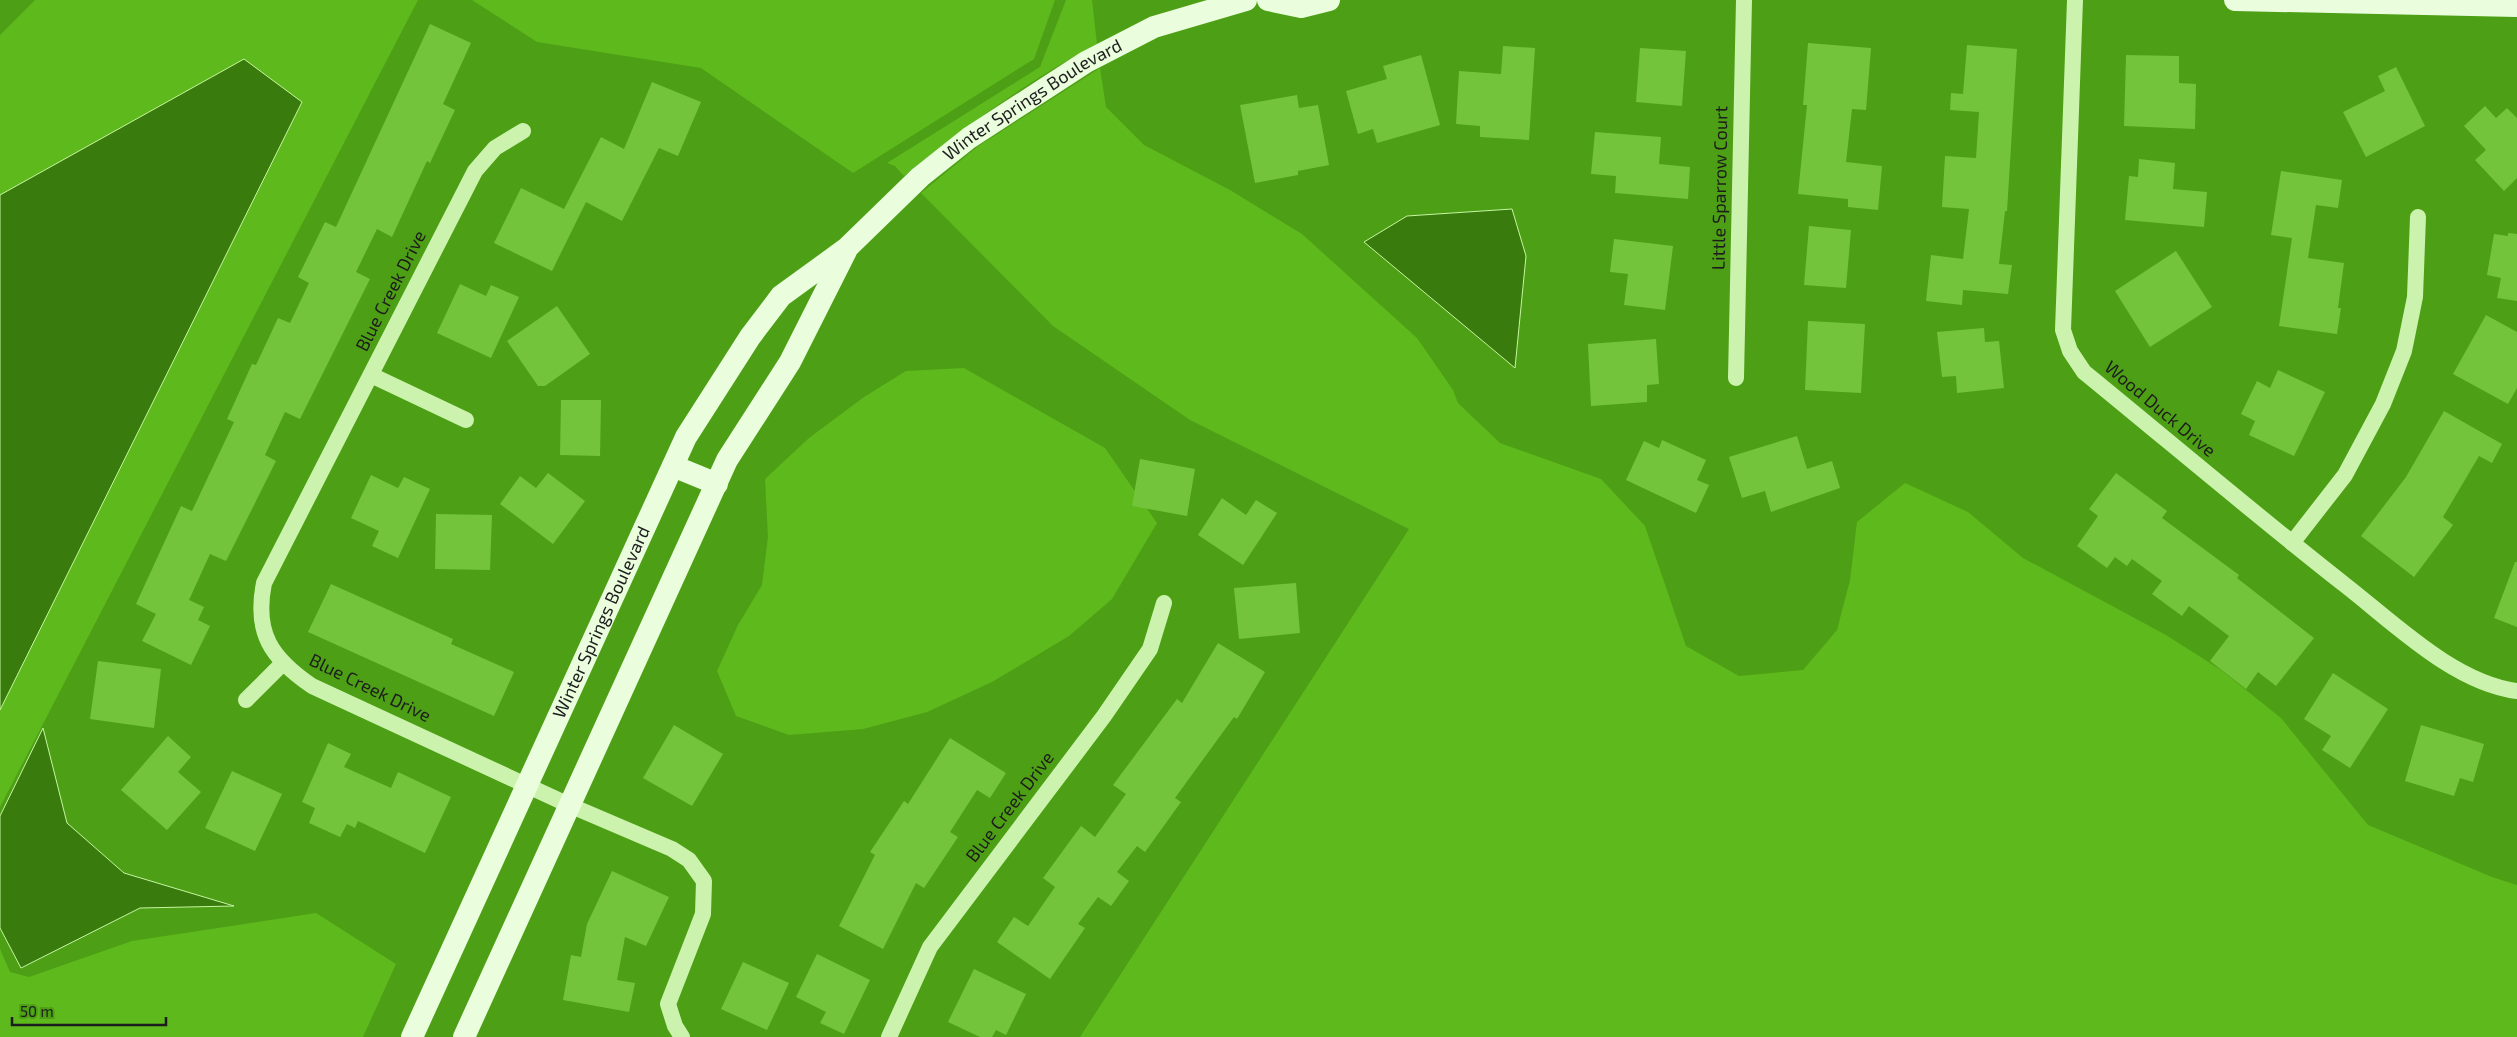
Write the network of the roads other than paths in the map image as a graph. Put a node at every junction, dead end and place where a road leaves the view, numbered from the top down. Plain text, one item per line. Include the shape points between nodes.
1 (1246, 0) edge
2 (1268, 0) edge
3 (1329, 0) edge
4 (1744, 0) edge
5 (2075, 0) edge
6 (2235, 0) edge
7 (2517, 6) edge
8 (523, 131) dead end
9 (2418, 217) dead end
10 (847, 248) junction
11 (371, 375) junction
12 (1736, 378) dead end
13 (466, 420) dead end
14 (673, 466) junction
15 (717, 484) junction
16 (2292, 544) junction
17 (1164, 603) dead end
18 (283, 663) junction
19 (2517, 691) edge
20 (246, 700) dead end
21 (527, 784) junction
22 (569, 805) junction
23 (412, 1037) edge
24 (464, 1037) edge
25 (682, 1037) edge
26 (889, 1037) edge

1 - 10 street, Winter Springs Boulevard via 1154,27 1086,62 969,138 920,177
2 - 3 street via 1301,6
4 - 12 street, Little Sparrow Court
5 - 16 street, Wood Duck Drive via 2063,330 2070,351 2084,372
6 - 7 street
8 - 11 street, Blue Creek Drive via 495,148 475,171
9 - 16 street via 2415,297 2404,351 2383,404 2345,475
10 - 14 street, Winter Springs Boulevard via 782,296 750,337 686,437
10 - 15 street, Winter Springs Boulevard via 790,362 727,460
11 - 13 street
11 - 18 street, Blue Creek Drive via 264,583 260,600 261,622 267,642
14 - 15 street
14 - 21 street, Winter Springs Boulevard
15 - 22 street, Winter Springs Boulevard
16 - 19 street, Wood Duck Drive via 2469,677
17 - 26 street, Blue Creek Drive via 1150,649 1104,716 930,947
18 - 20 street
18 - 21 street, Blue Creek Drive via 312,686
21 - 22 street, Blue Creek Drive
21 - 23 street, Winter Springs Boulevard
22 - 24 street, Winter Springs Boulevard
22 - 25 street, Blue Creek Drive via 672,849 690,860 704,881 703,914 668,1004

